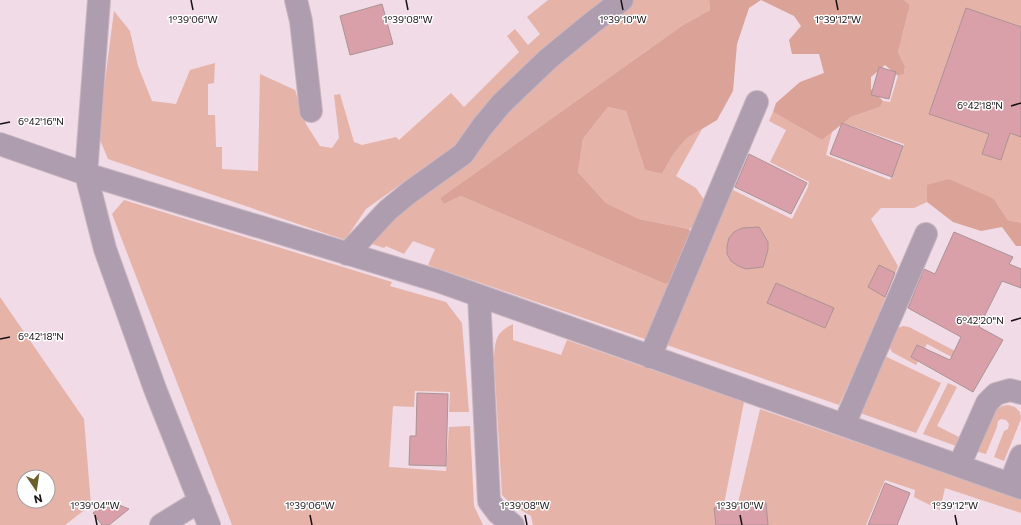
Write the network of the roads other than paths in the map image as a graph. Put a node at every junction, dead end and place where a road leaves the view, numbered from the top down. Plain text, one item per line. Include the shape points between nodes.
1 (99, 0) edge
2 (296, 0) edge
3 (622, 0) edge
4 (757, 102) dead end
5 (311, 111) dead end
6 (0, 144) edge
7 (86, 174) junction
8 (926, 234) dead end
9 (347, 254) junction
10 (479, 296) junction
11 (650, 357) junction
12 (1021, 394) edge
13 (844, 425) junction
14 (1021, 456) edge
15 (959, 466) junction
16 (1016, 486) edge
17 (200, 501) junction
18 (161, 525) edge
19 (209, 525) edge
20 (513, 525) edge

1 - 7 street
2 - 5 street via 301,21
3 - 9 street via 548,59 501,104 463,154 388,210
4 - 11 street
6 - 7 street
7 - 9 street
7 - 17 street via 105,249 155,389
8 - 13 street
9 - 10 street
10 - 11 street
10 - 20 street via 489,501 498,513
11 - 13 street
12 - 15 street via 1010,390 996,394 987,403
13 - 15 street
14 - 16 street
15 - 16 street
17 - 18 street
17 - 19 street

